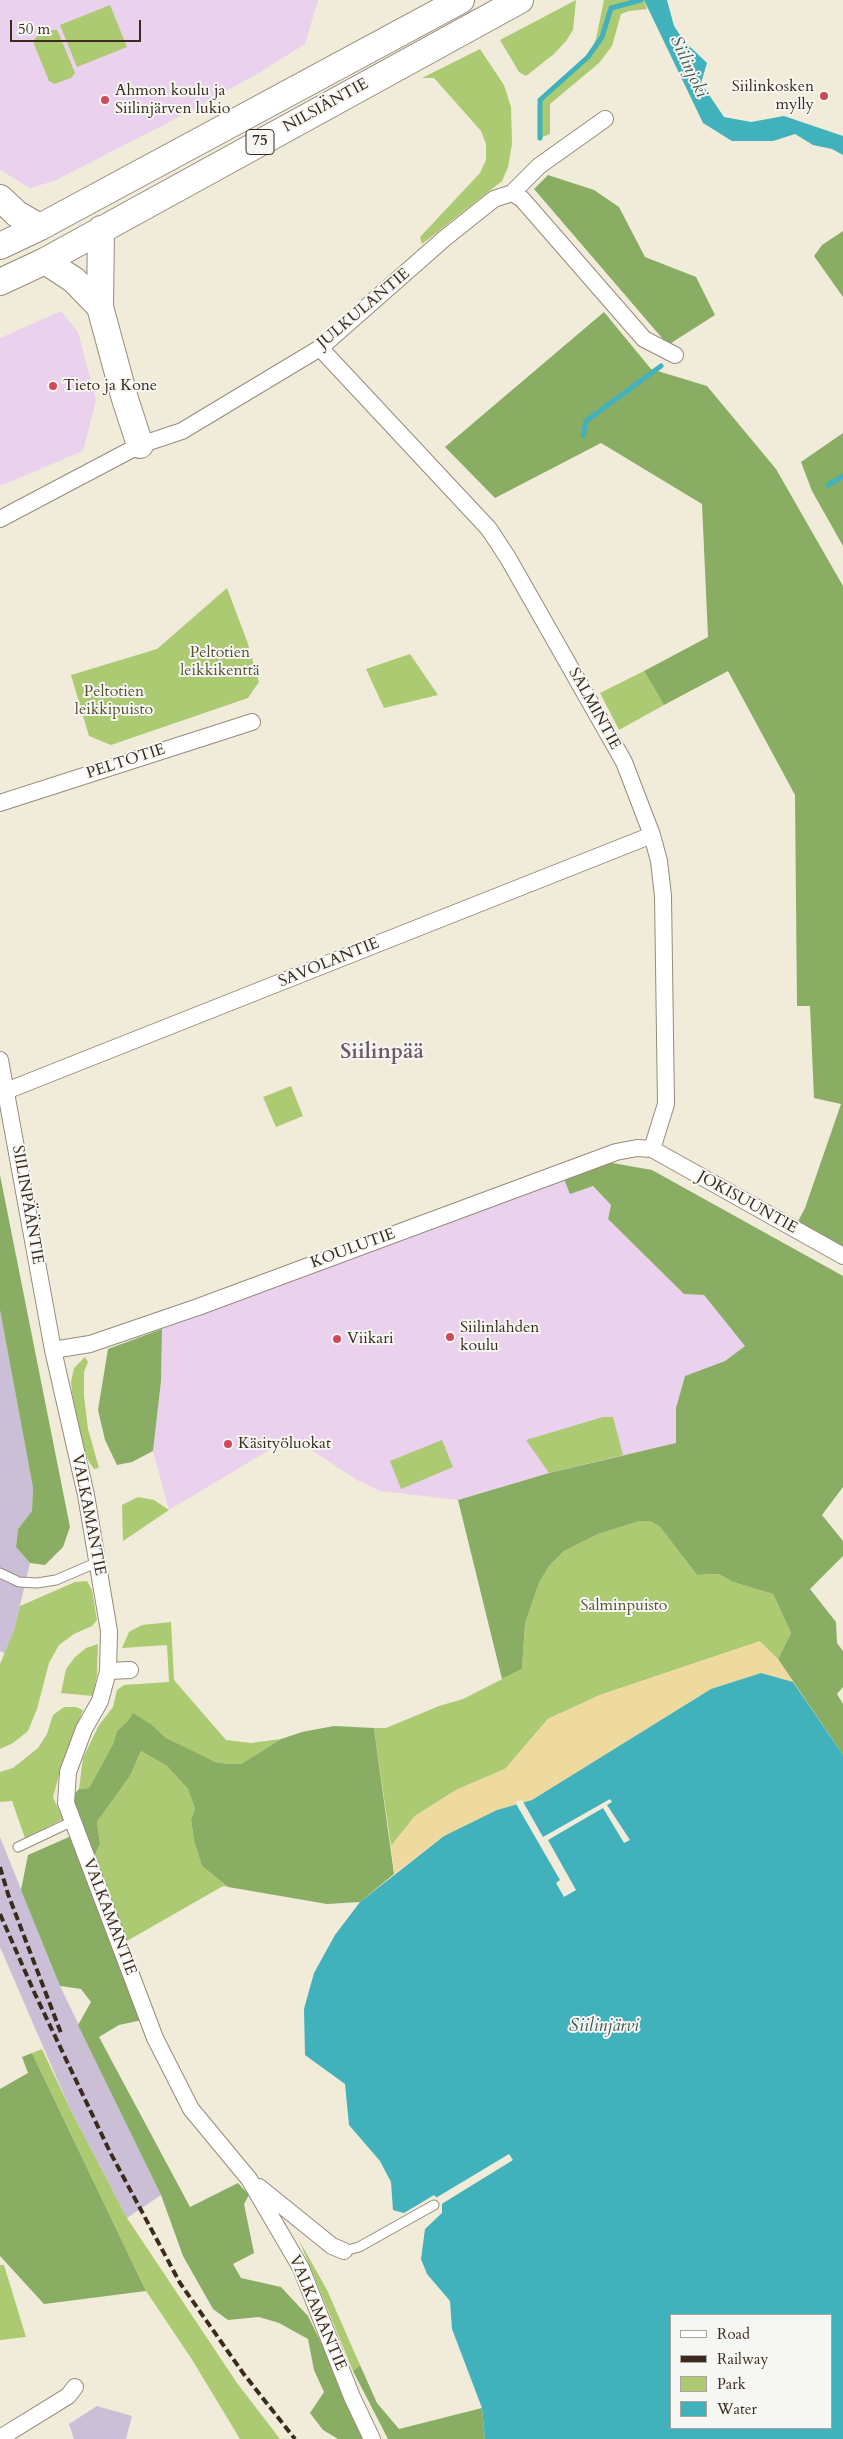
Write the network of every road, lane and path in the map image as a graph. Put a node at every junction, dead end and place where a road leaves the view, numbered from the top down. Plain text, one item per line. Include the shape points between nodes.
1 (461, 0) edge
2 (520, 0) edge
3 (605, 119) dead end
4 (512, 192) junction
5 (0, 198) edge
6 (40, 227) junction
7 (101, 230) junction
8 (0, 246) edge
9 (44, 261) junction
10 (0, 282) edge
11 (100, 307) junction
12 (320, 348) junction
13 (675, 355) dead end
14 (140, 445) junction
15 (0, 519) edge
16 (252, 722) dead end
17 (0, 803) edge
18 (652, 835) junction
19 (0, 1060) edge
20 (3, 1092) edge
21 (652, 1149) junction
22 (843, 1256) edge
23 (53, 1350) junction
24 (98, 1562) junction
25 (0, 1573) edge
26 (130, 1670) dead end
27 (108, 1671) junction
28 (73, 1821) junction
29 (18, 1847) dead end
30 (249, 2179) junction
31 (434, 2205) dead end
32 (344, 2251) joint
33 (75, 2387) dead end
34 (0, 2438) edge
35 (372, 2439) edge

1 - 6 main road, NILSIÄNTIE / 75
2 - 7 main road, NILSIÄNTIE / 75
3 - 4 street, JULKULANTIE via 539,166
4 - 12 street, JULKULANTIE via 494,199 444,238
4 - 13 street via 522,198 644,339
5 - 6 main road via 17,214
6 - 8 main road, NILSIÄNTIE / 75
7 - 9 main road, NILSIÄNTIE / 75
7 - 11 main road
9 - 10 main road, NILSIÄNTIE / 75
9 - 11 main road via 74,280
11 - 14 main road
12 - 14 street, JULKULANTIE via 182,431
12 - 18 street, SALMINTIE via 489,529 624,762
14 - 15 street, JULKULANTIE
16 - 17 street, PELTOTIE
18 - 20 street, SAVOLANTIE
18 - 21 street, SALMINTIE via 663,896 666,1088 666,1104
19 - 20 street, SIILINPÄÄNTIE
20 - 23 street, SIILINPÄÄNTIE
21 - 22 street, JOKISUUNTIE
21 - 23 street, KOULUTIE via 616,1152 198,1307 90,1344
23 - 24 street, VALKAMANTIE
24 - 25 lane via 56,1580 37,1583 19,1582
24 - 27 street, VALKAMANTIE via 109,1631
26 - 27 street
27 - 28 street, VALKAMANTIE via 100,1701 84,1730 68,1772 66,1804
28 - 29 lane
28 - 30 street, VALKAMANTIE via 155,2038 191,2109
30 - 32 street via 326,2241
30 - 35 street, VALKAMANTIE via 300,2268
31 - 32 lane via 359,2247
33 - 34 street via 68,2396

